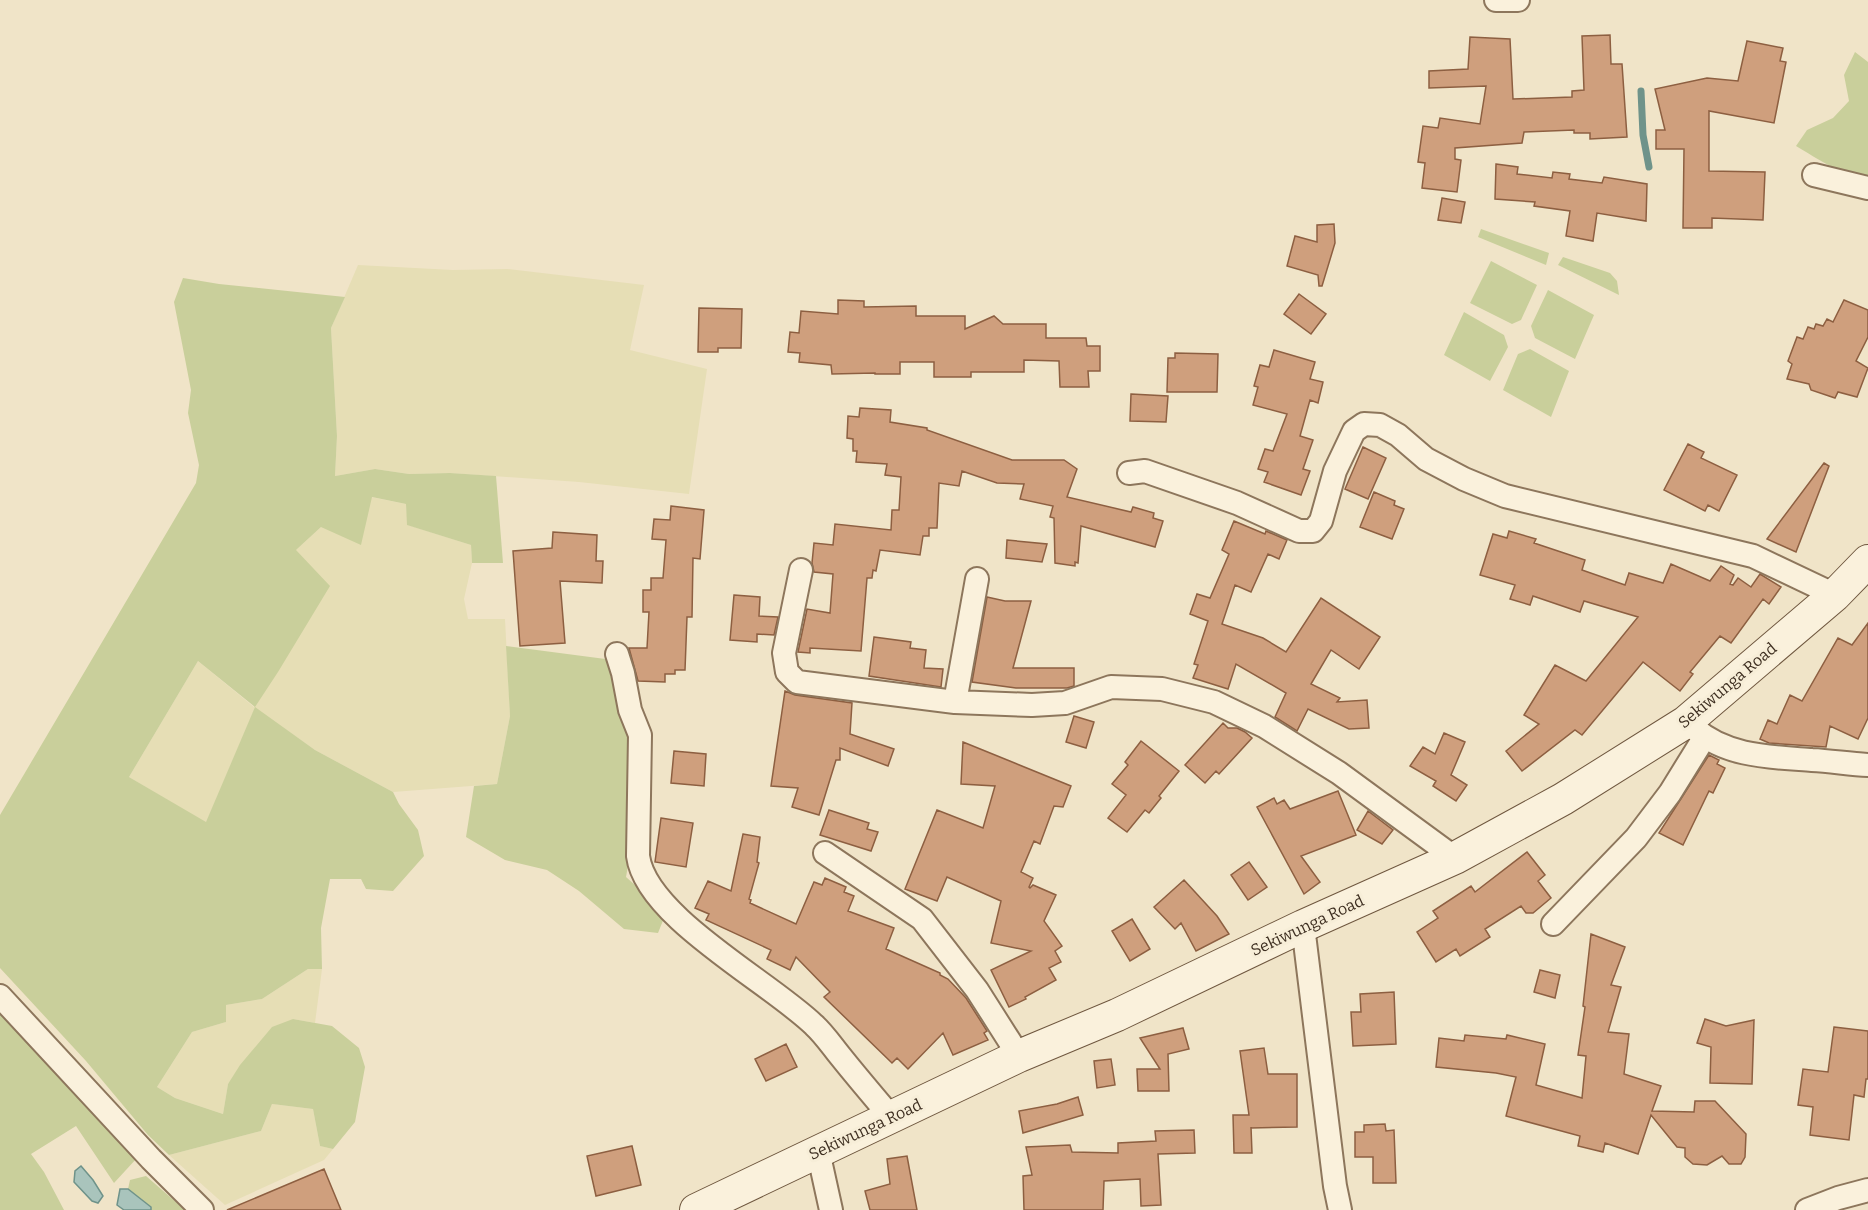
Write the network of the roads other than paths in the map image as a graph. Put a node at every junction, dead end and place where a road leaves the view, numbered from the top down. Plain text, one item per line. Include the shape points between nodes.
1 (1496, 0) edge
2 (1518, 0) edge
3 (1814, 175) dead end
4 (1868, 188) edge
5 (1129, 473) dead end
6 (1868, 561) edge
7 (801, 570) dead end
8 (977, 579) dead end
9 (1835, 594) junction
10 (617, 654) dead end
11 (955, 702) junction
12 (1695, 730) junction
13 (1868, 765) edge
14 (825, 853) dead end
15 (1455, 858) junction
16 (1553, 924) dead end
17 (1303, 926) junction
18 (0, 996) edge
19 (1019, 1056) junction
20 (891, 1117) junction
21 (818, 1151) junction
22 (1868, 1190) edge
23 (202, 1210) edge
24 (696, 1210) edge
25 (831, 1210) edge
26 (1340, 1210) edge
27 (1807, 1210) edge

1 - 2 street
3 - 4 street
5 - 9 street via 1145,471 1237,503 1299,531 1313,531 1321,521 1335,471 1354,430 1364,424 1380,425 1426,459 1505,496 1753,556
6 - 9 main road, Sekiwunga Road
7 - 11 street via 784,653 787,672 797,682
8 - 11 street
9 - 12 main road, Sekiwunga Road
10 - 20 street via 640,735 638,856 644,878 662,903 702,939 814,1025
11 - 15 street via 1065,703 1111,687 1162,690 1214,702 1264,726 1339,773
12 - 13 street via 1743,753
12 - 15 main road, Sekiwunga Road
12 - 16 street via 1670,793 1636,838
14 - 19 street via 922,919 977,990
15 - 17 main road, Sekiwunga Road
17 - 19 main road, Sekiwunga Road via 1158,996
17 - 26 street
18 - 23 street
19 - 20 main road, Sekiwunga Road
20 - 21 main road, Sekiwunga Road
21 - 24 main road, Sekiwunga Road
21 - 25 street
22 - 27 street

